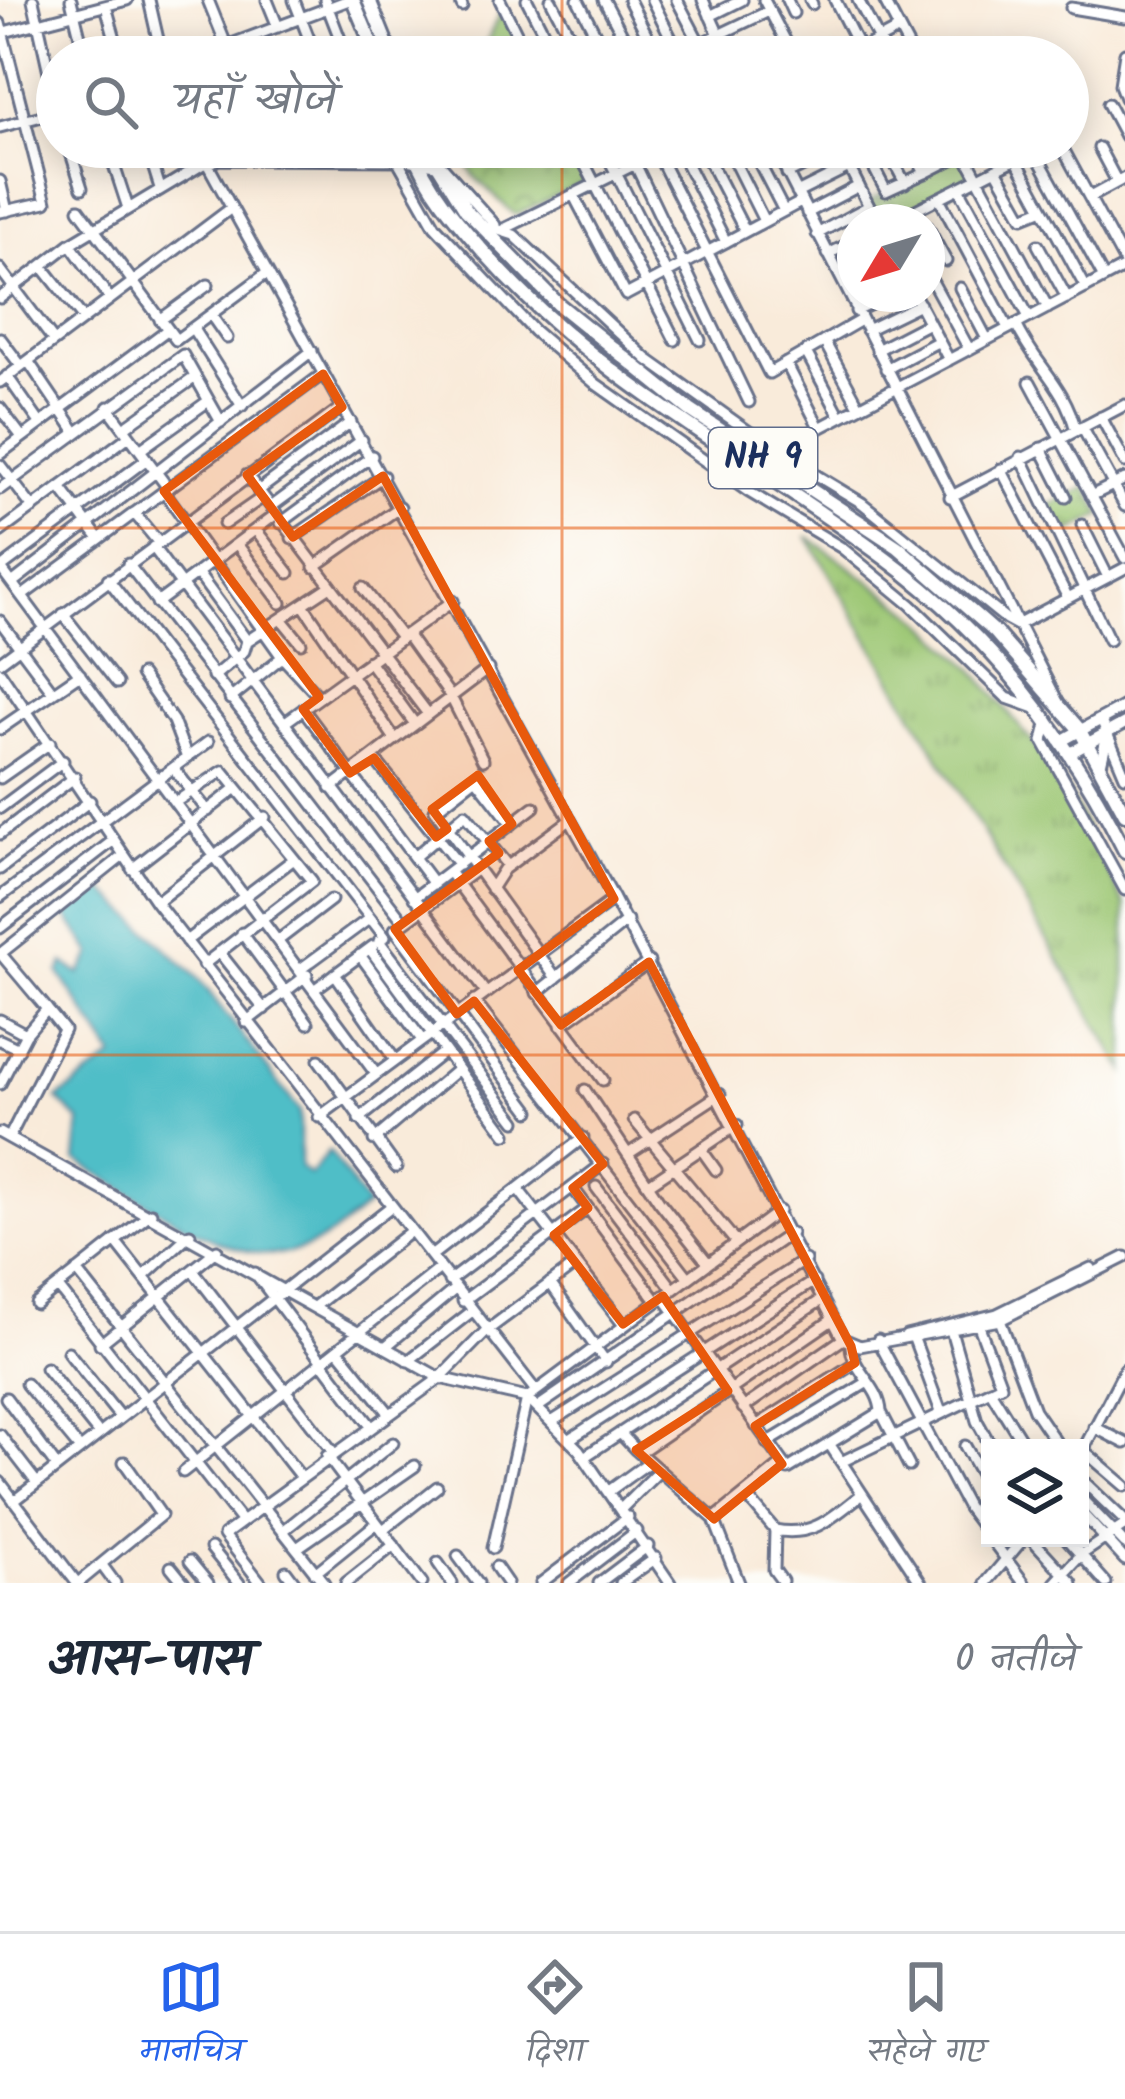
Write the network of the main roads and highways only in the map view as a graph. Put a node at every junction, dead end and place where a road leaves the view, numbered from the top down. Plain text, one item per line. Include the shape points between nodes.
1 (351, 0) edge
2 (369, 0) edge
3 (367, 36) edge
4 (384, 36) edge
5 (434, 168) edge
6 (438, 168) edge
7 (485, 227) junction
8 (557, 325) junction
9 (543, 339) road end
10 (1125, 706) edge
11 (1125, 723) edge
12 (1108, 732) junction
13 (1082, 736) junction
14 (1063, 740) junction
15 (1072, 752) junction
16 (1100, 767) junction
17 (1125, 814) edge
18 (1125, 851) edge

1 - 3 highway
2 - 4 highway
5 - 7 highway, NH 9
6 - 7 highway, NH 9
7 - 8 highway, NH 9
7 - 13 highway, NH 9 via 629,363 898,547 995,632
8 - 9 highway
8 - 14 highway, NH 9 via 680,424 887,560 995,654
10 - 13 main road
11 - 12 main road
12 - 13 main road
12 - 16 main road
13 - 14 main road
13 - 15 main road
13 - 16 highway, NH 9
14 - 15 highway, NH 9
15 - 18 highway, NH 9
16 - 17 highway, NH 9

